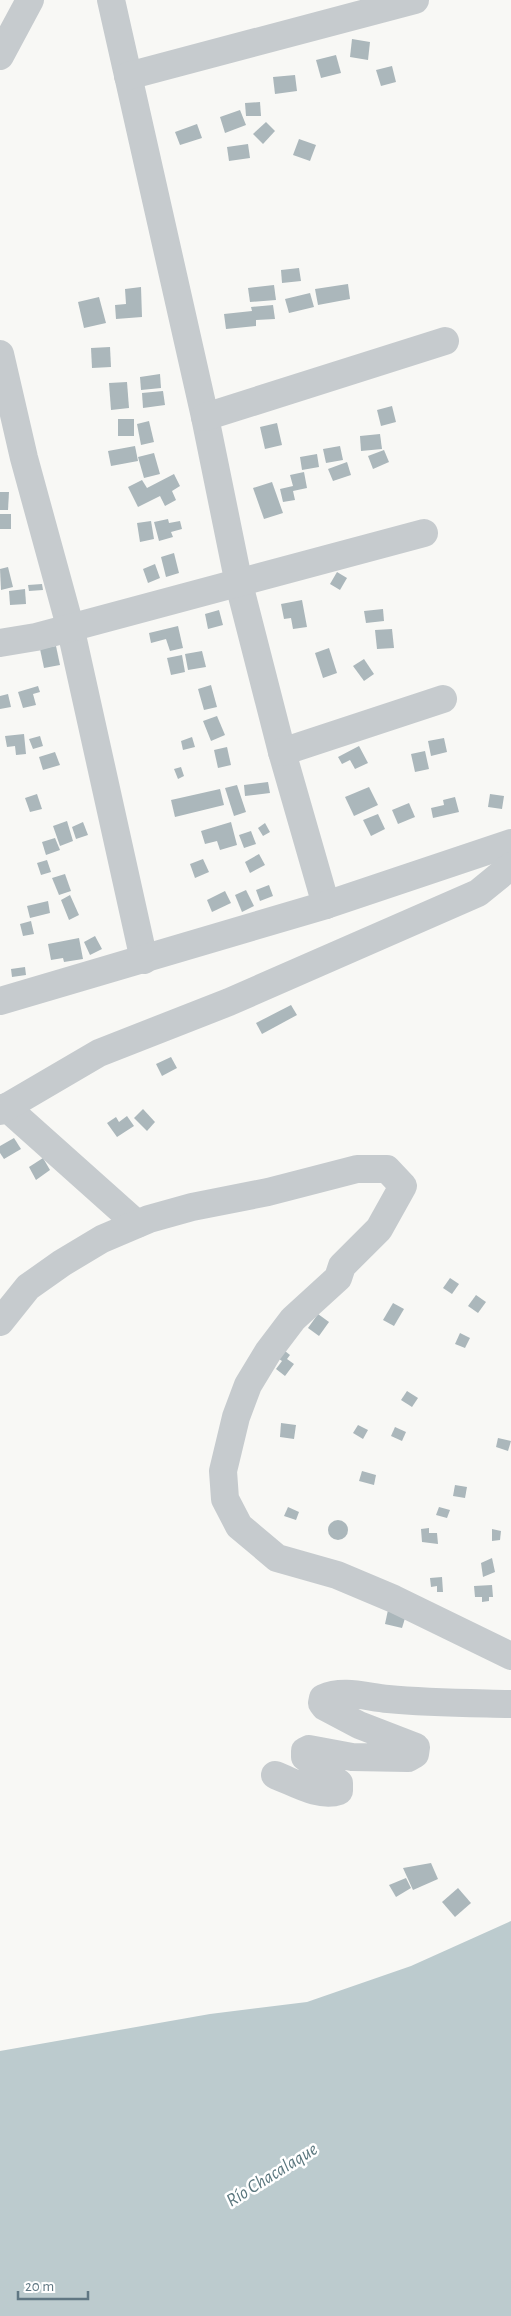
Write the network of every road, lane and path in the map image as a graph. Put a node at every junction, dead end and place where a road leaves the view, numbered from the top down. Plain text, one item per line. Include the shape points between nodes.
1 (30, 0) edge
2 (111, 0) edge
3 (415, 0) edge
4 (0, 56) edge
5 (128, 76) junction
6 (445, 341) dead end
7 (0, 354) edge
8 (205, 417) junction
9 (424, 533) dead end
10 (239, 584) junction
11 (70, 626) junction
12 (0, 643) edge
13 (443, 700) dead end
14 (282, 752) junction
15 (511, 843) edge
16 (511, 866) edge
17 (326, 905) junction
18 (144, 960) junction
19 (0, 1001) edge
20 (3, 1109) edge
21 (137, 1224) junction
22 (0, 1322) edge
23 (511, 1656) edge
24 (511, 1704) edge
25 (275, 1775) dead end

1 - 4 street
2 - 5 street
3 - 5 street
5 - 8 street
6 - 8 street
7 - 11 street via 24,458
8 - 10 street
9 - 10 street
10 - 11 street
10 - 14 street
11 - 12 street via 36,637
11 - 18 street
13 - 14 street
14 - 17 street
15 - 17 street
16 - 20 street via 478,893 229,1002 99,1053
17 - 18 street
18 - 19 street
20 - 21 street
21 - 22 street via 102,1239 28,1287
21 - 23 street via 357,1170 387,1169 403,1186 379,1229 342,1266 338,1278 293,1319 248,1385 236,1417 223,1471 225,1499 239,1526 277,1558 337,1575
24 - 25 street via 386,1699 349,1693 328,1696 322,1703 326,1707 416,1747 414,1754 408,1758 352,1757 305,1751 305,1757 339,1783 339,1791 332,1793 312,1790

